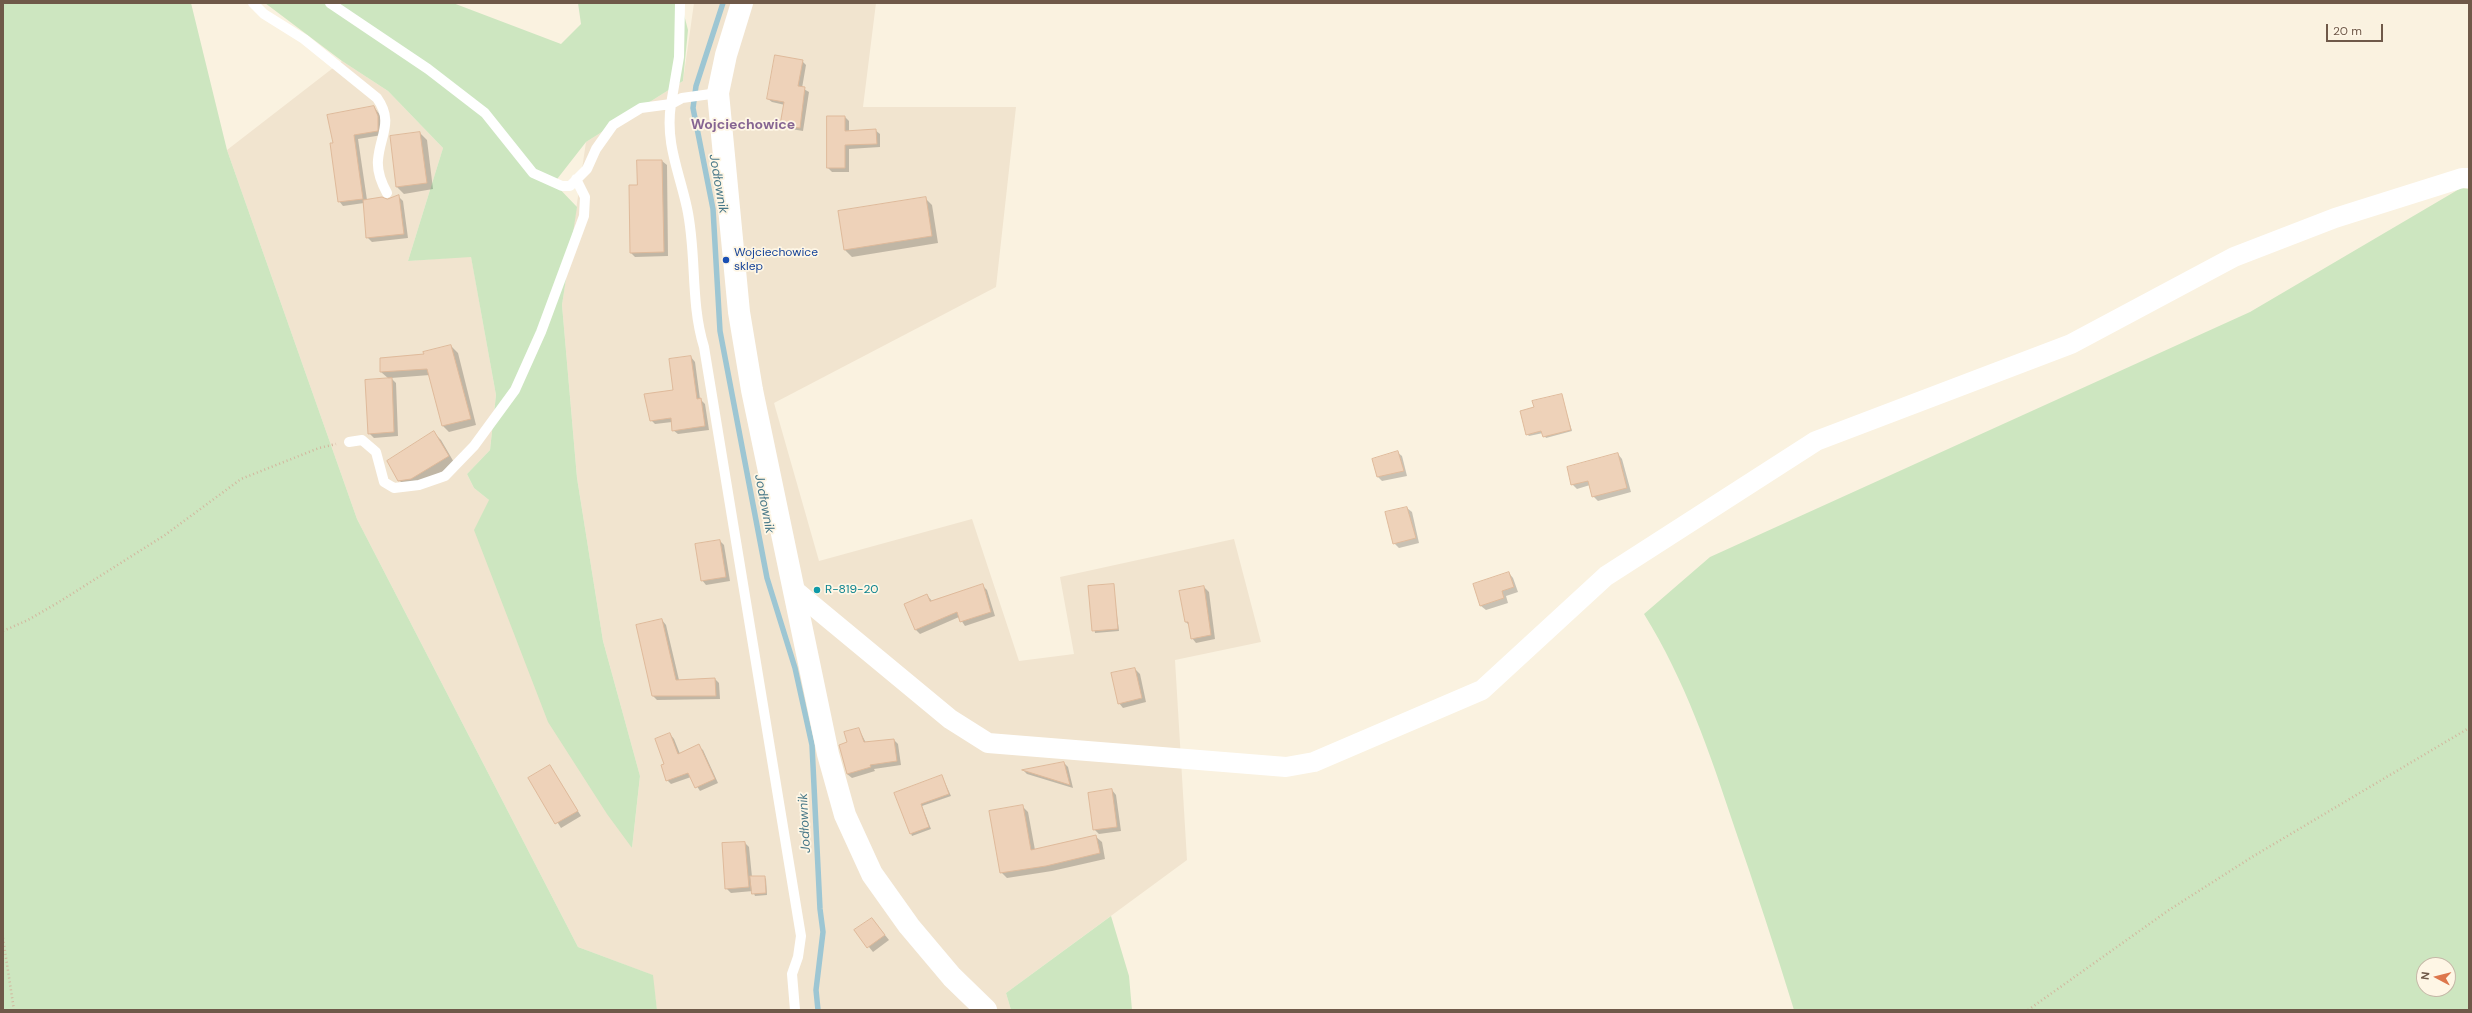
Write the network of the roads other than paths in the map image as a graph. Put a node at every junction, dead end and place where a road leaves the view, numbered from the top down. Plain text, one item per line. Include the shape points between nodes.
1 (253, 3) edge
2 (330, 3) edge
3 (680, 3) edge
4 (742, 3) edge
5 (718, 93) junction
6 (671, 104) junction
7 (2469, 178) edge
8 (576, 180) junction
9 (387, 193) dead end
10 (349, 442) road end
11 (793, 589) junction
12 (795, 1010) edge
13 (986, 1010) edge

1 - 9 lane via 264,14 304,39 378,98 385,109 387,124 378,162 382,184
2 - 8 lane via 428,69 485,113 533,173 562,186 570,186
3 - 6 lane via 679,57
4 - 5 street via 726,55
5 - 6 lane via 682,98
5 - 11 street via 739,312 752,390
6 - 8 lane via 641,108 613,125 596,149 587,169
6 - 12 lane via 669,120 674,164 688,208 698,327 704,347 801,936 792,974
7 - 11 street via 2334,218 2234,257 2071,344 1816,441 1606,576 1482,690 1314,762 1286,767 988,743 950,719
8 - 10 lane via 585,197 584,216 541,332 515,390 474,446 445,476 394,488 384,482 376,452 362,440
11 - 13 street via 828,754 845,815 872,874 909,926 952,977

